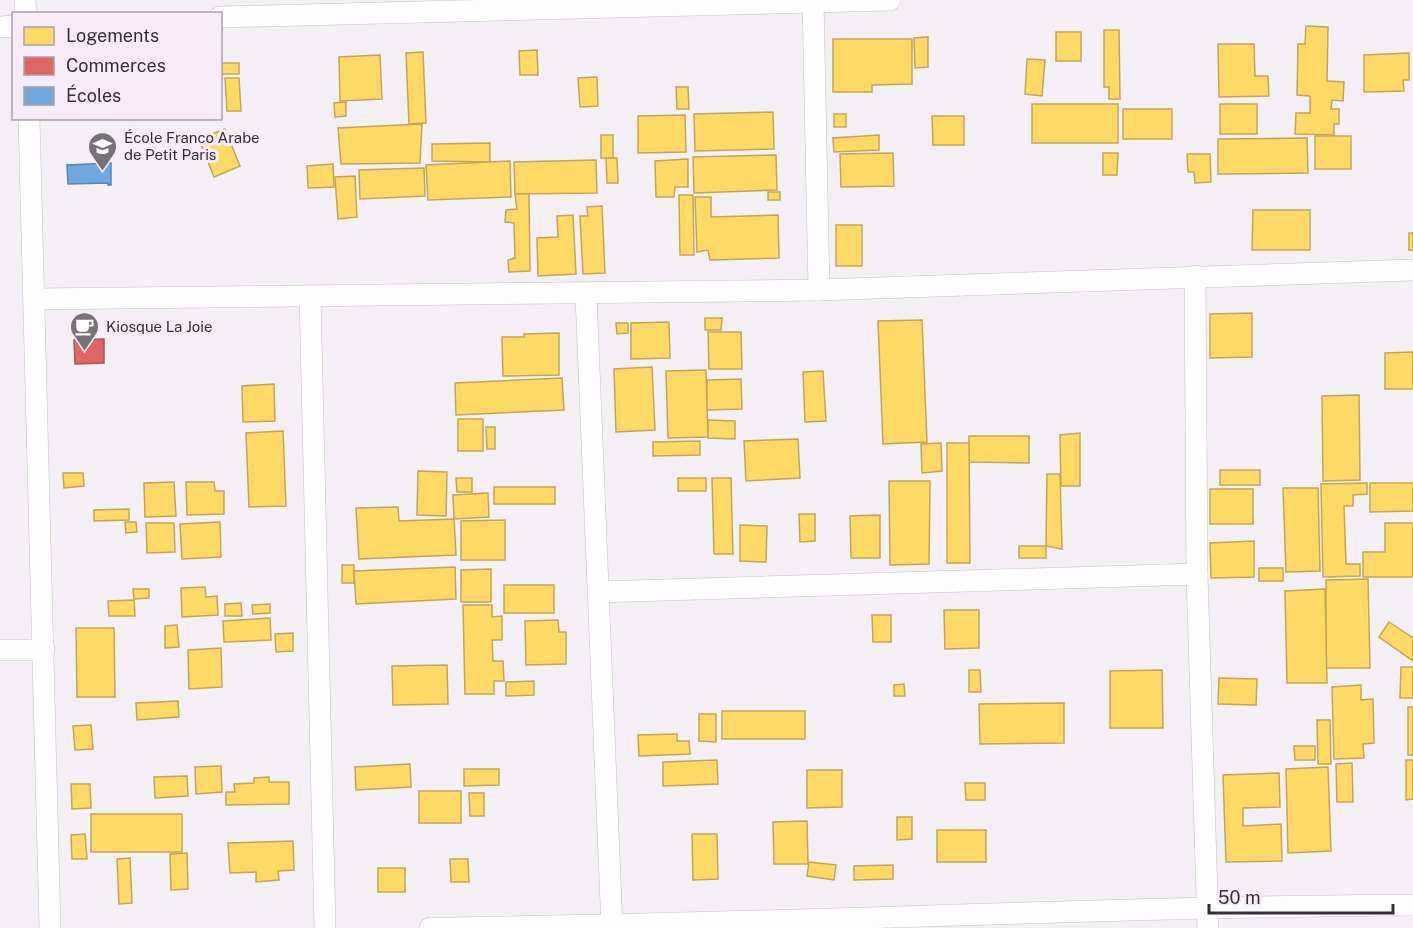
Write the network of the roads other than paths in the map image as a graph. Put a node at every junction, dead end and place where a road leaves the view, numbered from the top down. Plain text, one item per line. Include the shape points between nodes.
1 (890, 0) edge
2 (813, 1) edge
3 (312, 7) edge
4 (222, 17) edge
5 (29, 120) edge
6 (1413, 270) edge
7 (1195, 276) junction
8 (819, 290) junction
9 (586, 295) junction
10 (310, 296) junction
11 (35, 299) junction
12 (1197, 574) junction
13 (598, 592) junction
14 (0, 650) edge
15 (44, 650) junction
16 (1413, 905) edge
17 (1208, 906) junction
18 (611, 927) edge
19 (50, 928) edge
20 (325, 928) edge
21 (430, 928) edge
22 (1208, 928) edge

1 - 2 street
2 - 3 street
2 - 8 street
3 - 4 street
5 - 11 street
6 - 7 street
7 - 8 street
7 - 12 street
8 - 9 street
9 - 10 street
9 - 13 street
10 - 11 street
10 - 20 street
11 - 15 street
12 - 13 street
12 - 17 street
13 - 18 street
14 - 15 street
15 - 19 street
16 - 17 street
17 - 18 street
17 - 22 street
18 - 21 street

